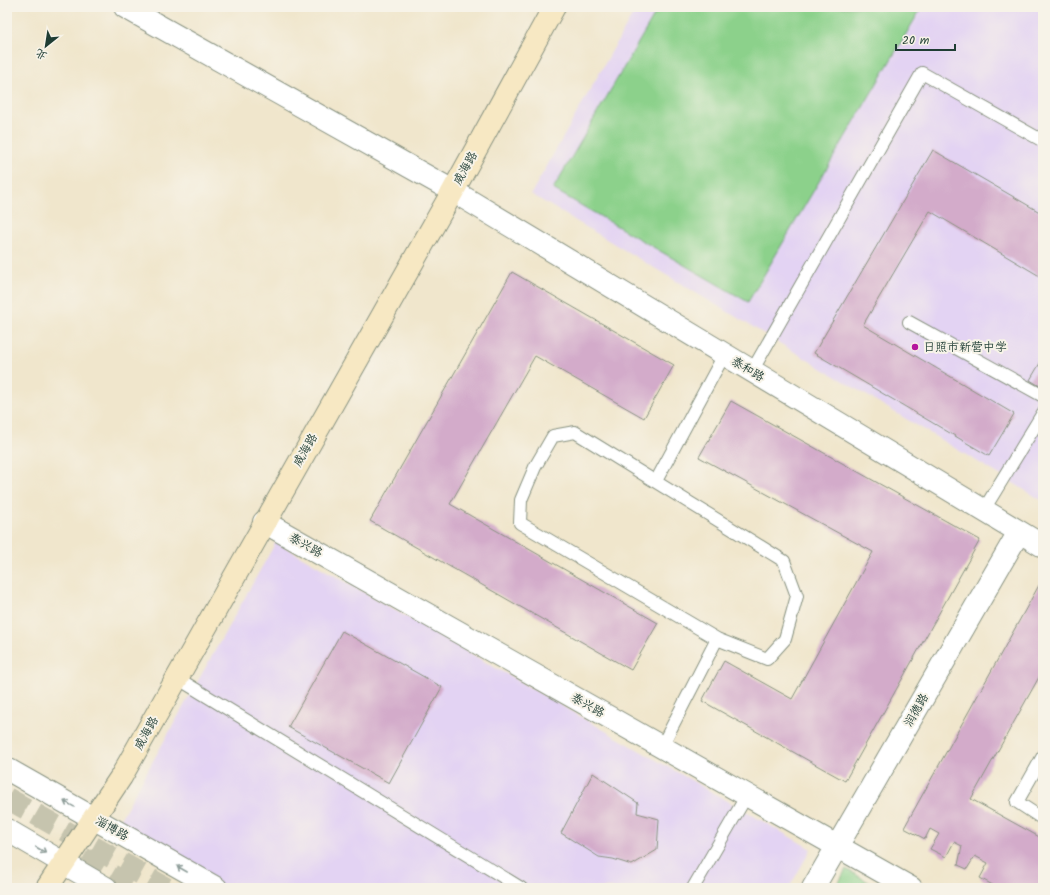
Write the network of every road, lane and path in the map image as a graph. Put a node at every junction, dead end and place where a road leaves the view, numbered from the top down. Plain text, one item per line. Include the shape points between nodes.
1 (125, 7) edge
2 (554, 7) edge
3 (1043, 141) edge
4 (452, 190) junction
5 (909, 322) dead end
6 (724, 355) junction
7 (752, 371) junction
8 (1043, 396) edge
9 (1043, 413) edge
10 (656, 481) junction
11 (984, 511) junction
12 (264, 522) junction
13 (1019, 532) junction
14 (1043, 546) edge
15 (717, 639) junction
16 (177, 678) junction
17 (662, 746) junction
18 (1043, 756) edge
19 (7, 769) edge
20 (747, 795) junction
21 (94, 818) junction
22 (1043, 819) edge
23 (7, 830) edge
24 (837, 846) junction
25 (64, 863) junction
26 (47, 888) edge
27 (106, 888) edge
28 (216, 888) edge
29 (521, 888) edge
30 (693, 888) edge
31 (813, 888) edge
32 (911, 888) edge

1 - 4 street, 泰和路
2 - 4 main road, 威海路
3 - 7 lane via 922,73
4 - 6 street, 泰和路
4 - 12 main road, 威海路
5 - 8 lane
6 - 7 street, 泰和路
6 - 10 lane
7 - 11 street, 泰和路
9 - 11 lane
10 - 15 lane via 784,561 796,596 785,639 767,659
10 - 15 lane via 576,432 553,436 535,467 521,500 520,524
11 - 13 street, 泰和路
12 - 16 main road, 威海路
12 - 17 street, 泰兴路
13 - 14 street, 泰和路
13 - 24 street, 润德路
15 - 17 lane
16 - 21 main road, 威海路 via 121,777
16 - 29 lane
17 - 20 street, 泰兴路
18 - 22 lane via 1017,802
21 -> 19 street, 淄博路
20 - 24 street, 泰兴路
20 - 30 lane
21 - 25 main road, 威海路
28 -> 21 street, 淄博路
23 -> 25 street
24 - 31 street, 润德路
24 - 32 street, 泰兴路
25 - 26 main road, 威海路
25 - 27 street

